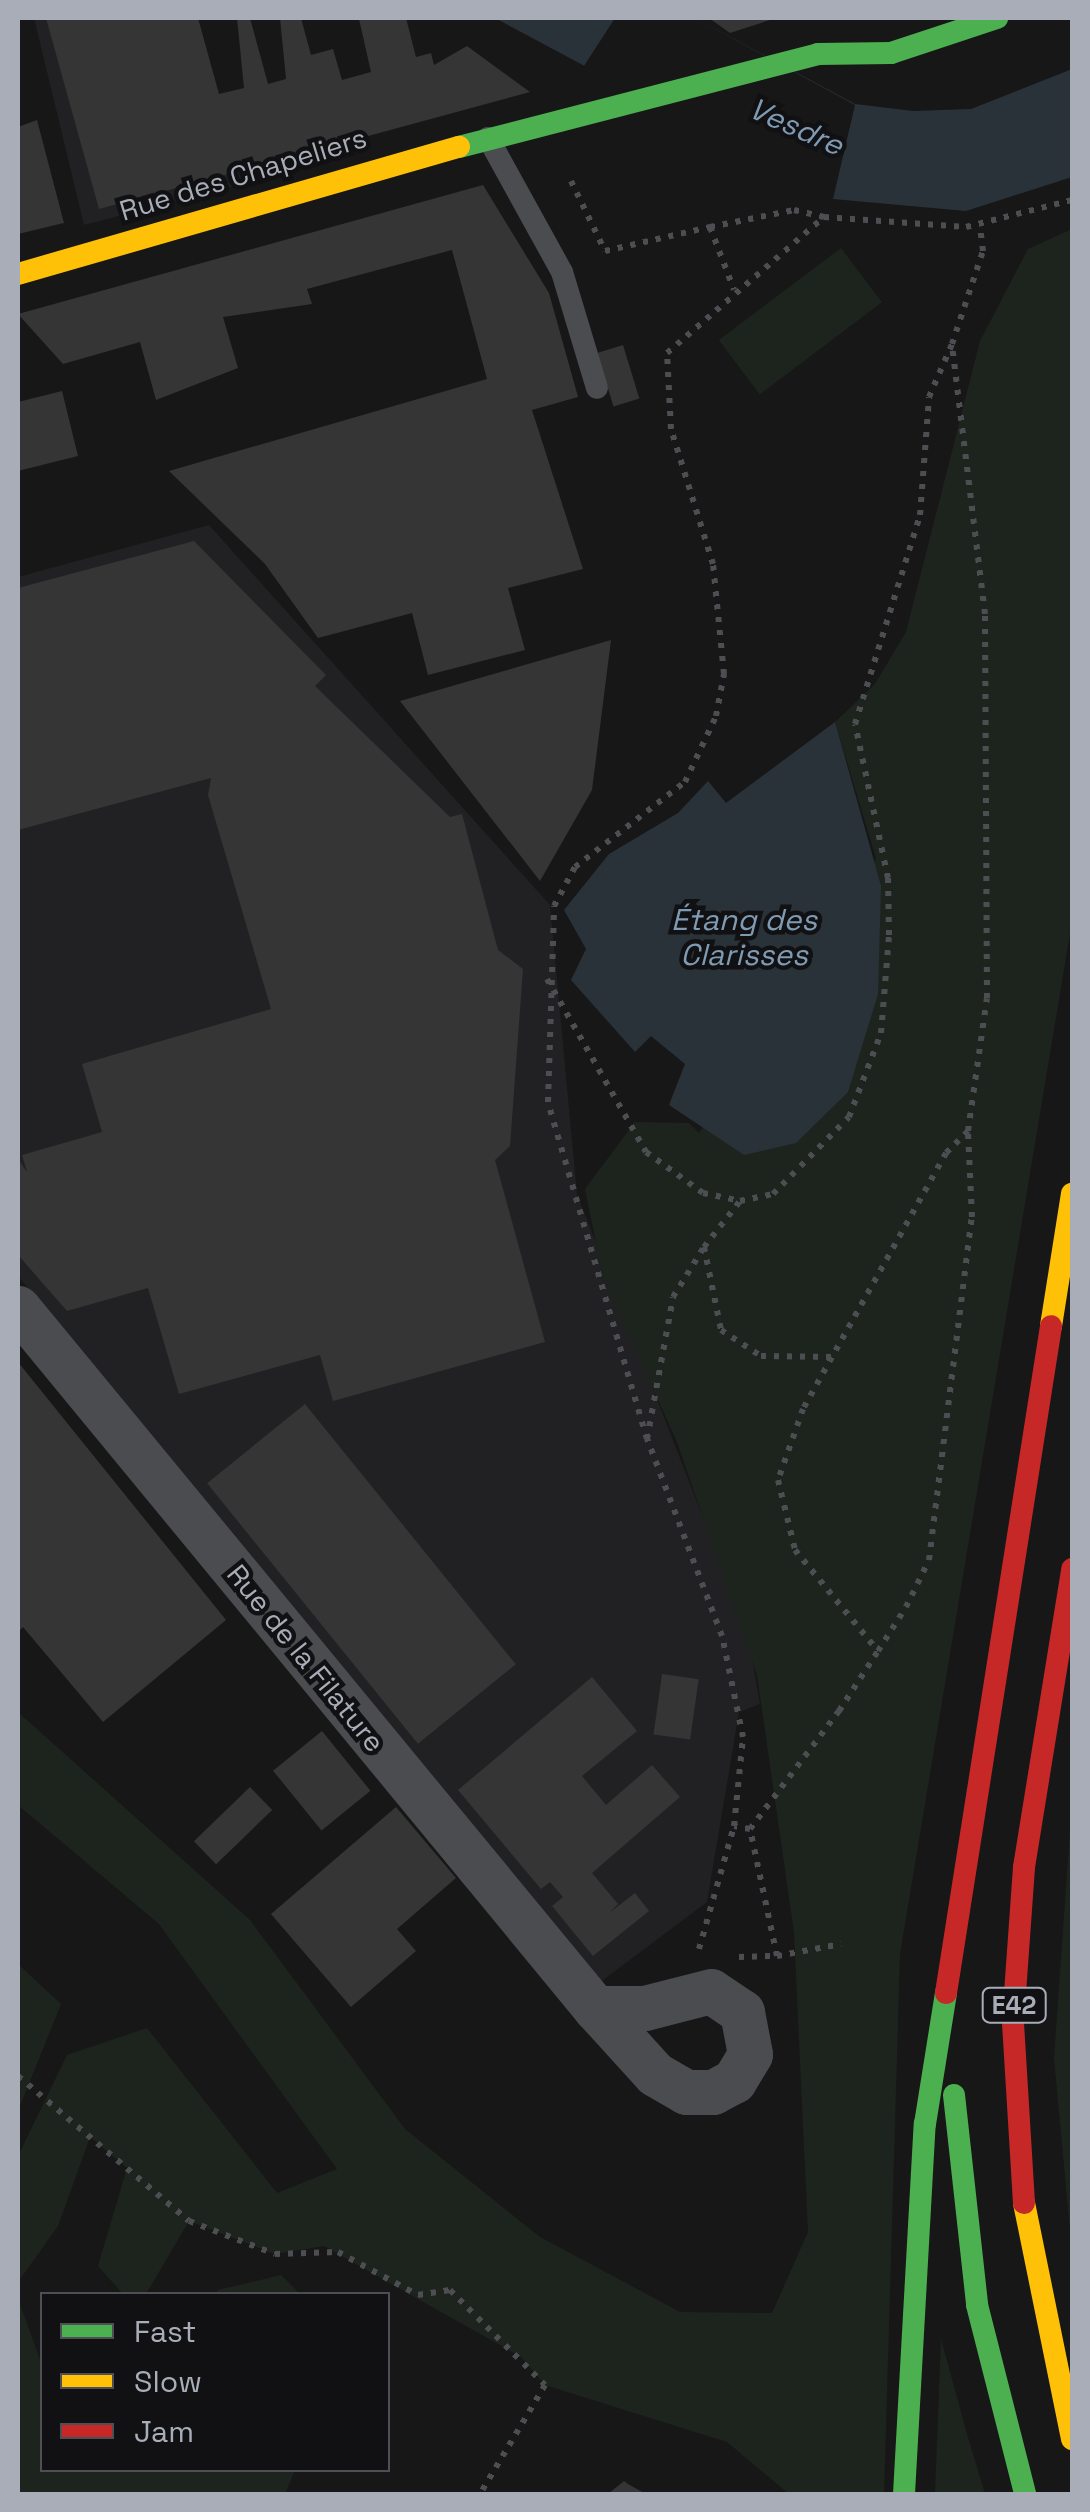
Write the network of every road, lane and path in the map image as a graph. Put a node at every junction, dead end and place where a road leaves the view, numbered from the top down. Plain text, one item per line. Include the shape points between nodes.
1 (997, 18) edge
2 (869, 25) dead end
3 (954, 25) edge
4 (818, 54) junction
5 (486, 135) junction
6 (571, 180) dead end
7 (1072, 200) edge
8 (824, 218) junction
9 (980, 225) junction
10 (710, 228) junction
11 (18, 274) edge
12 (734, 290) junction
13 (952, 344) junction
14 (597, 388) dead end
15 (546, 978) junction
16 (968, 1131) junction
17 (1072, 1194) edge
18 (740, 1201) junction
19 (704, 1246) junction
20 (18, 1308) edge
21 (835, 1356) junction
22 (647, 1439) junction
23 (1072, 1569) edge
24 (878, 1651) junction
25 (734, 1826) junction
26 (750, 1829) junction
27 (841, 1944) dead end
28 (712, 1954) dead end
29 (725, 1956) dead end
30 (777, 1956) junction
31 (692, 1972) junction
32 (949, 1982) junction
33 (594, 2008) junction
34 (18, 2076) edge
35 (1072, 2440) edge
36 (480, 2494) edge
37 (904, 2494) edge
38 (1025, 2494) edge

1 - 3 main road
2 - 4 main road
3 - 4 main road via 891,53
4 - 5 main road, Rue des Chapeliers
5 - 11 main road, Rue des Chapeliers
5 - 14 lane via 562,272
6 - 10 path via 605,251
7 - 9 path
8 - 9 path
8 - 10 path via 794,210
8 - 12 path
9 - 13 path via 983,251
10 - 12 path
12 - 15 path via 666,353 671,429 713,564 724,674 716,716 685,782 575,867 554,906
13 - 16 path via 985,614 987,998
13 - 18 path via 929,398 920,515 855,724 888,878 881,1033 849,1116 773,1194
15 - 18 path via 646,1152 703,1193
15 - 22 path via 548,1102
16 - 21 path via 946,1153
16 - 24 path via 972,1218 939,1524
17 - 32 main road, E42
18 - 19 path
19 - 21 path via 721,1330 761,1356
19 - 22 path via 674,1297
20 - 33 street, Rue de la Filature
21 - 24 path via 787,1442 782,1515 814,1578
22 - 25 path via 722,1636 743,1737
23 - 35 main road, E42 via 1024,1867 1013,2021 1027,2246
24 - 26 path
25 - 26 path
25 - 31 path
26 - 30 path
27 - 30 path
28 - 31 path
29 - 30 path
31 - 33 street via 645,2008
31 - 33 street, Rue de la Filature via 726,1997 750,2032 741,2073 713,2092 686,2092 655,2074
32 - 37 main road via 912,2256
32 - 38 main road, E42 via 977,2305
34 - 36 path via 189,2221 275,2254 338,2252 418,2294 450,2290 545,2385

